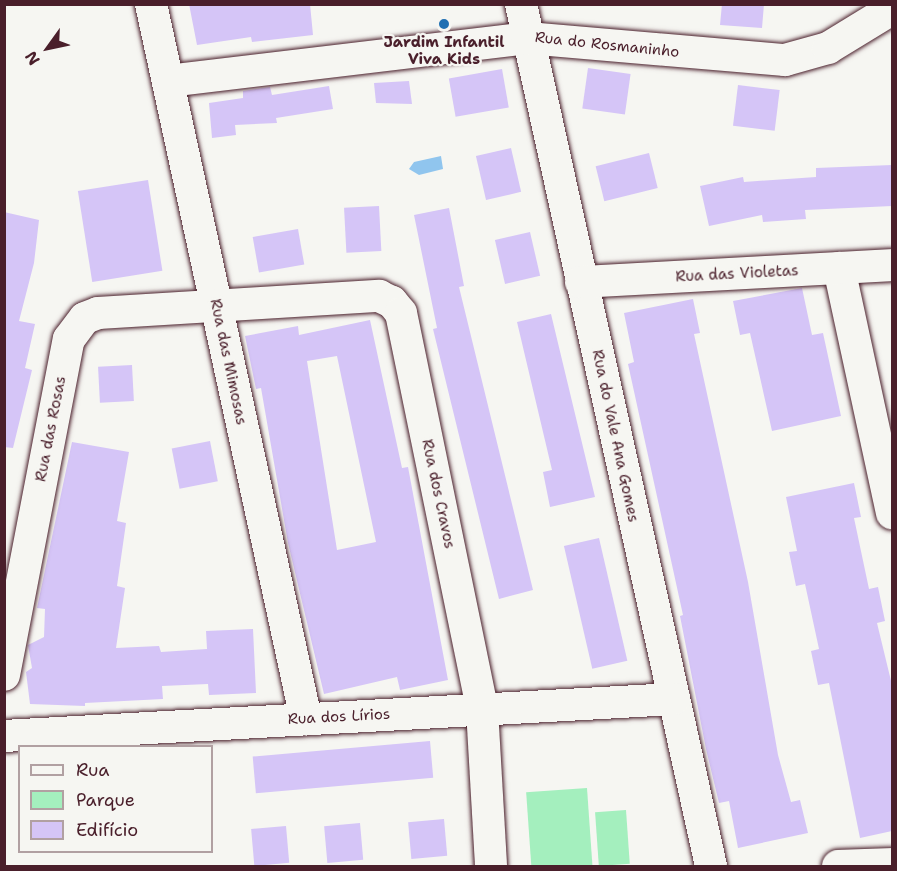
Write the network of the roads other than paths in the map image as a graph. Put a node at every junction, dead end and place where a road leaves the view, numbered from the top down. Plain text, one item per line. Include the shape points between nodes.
1 (151, 4) edge
2 (521, 4) edge
3 (892, 9) edge
4 (527, 38) junction
5 (168, 81) junction
6 (892, 265) edge
7 (838, 268) junction
8 (582, 282) junction
9 (216, 305) junction
10 (892, 513) edge
11 (4, 675) edge
12 (674, 699) junction
13 (482, 709) junction
14 (306, 719) junction
15 (4, 736) edge
16 (892, 864) edge
17 (491, 867) edge
18 (711, 867) edge
19 (838, 867) edge

1 - 5 street, Rua das Mimosas
2 - 4 street, Rua do Vale Ana Gomes
3 - 4 street, Rua do Rosmaninho via 828,48 785,60
4 - 5 street, Rua do Rosmaninho
4 - 8 street, Rua do Vale Ana Gomes
5 - 9 street, Rua das Mimosas
6 - 7 street, Rua das Violetas
7 - 8 street, Rua das Violetas
7 - 10 street
8 - 12 street, Rua do Vale Ana Gomes
9 - 11 street, Rua das Rosas via 99,313 85,318 69,339
9 - 13 street, Rua dos Cravos via 379,297 392,302 401,313
9 - 14 street, Rua das Mimosas
12 - 13 street, Rua dos Lírios
12 - 18 street, Rua do Vale Ana Gomes
13 - 14 street, Rua dos Lírios
13 - 17 street, Rua dos Cravos
14 - 15 street, Rua dos Lírios
16 - 19 street

